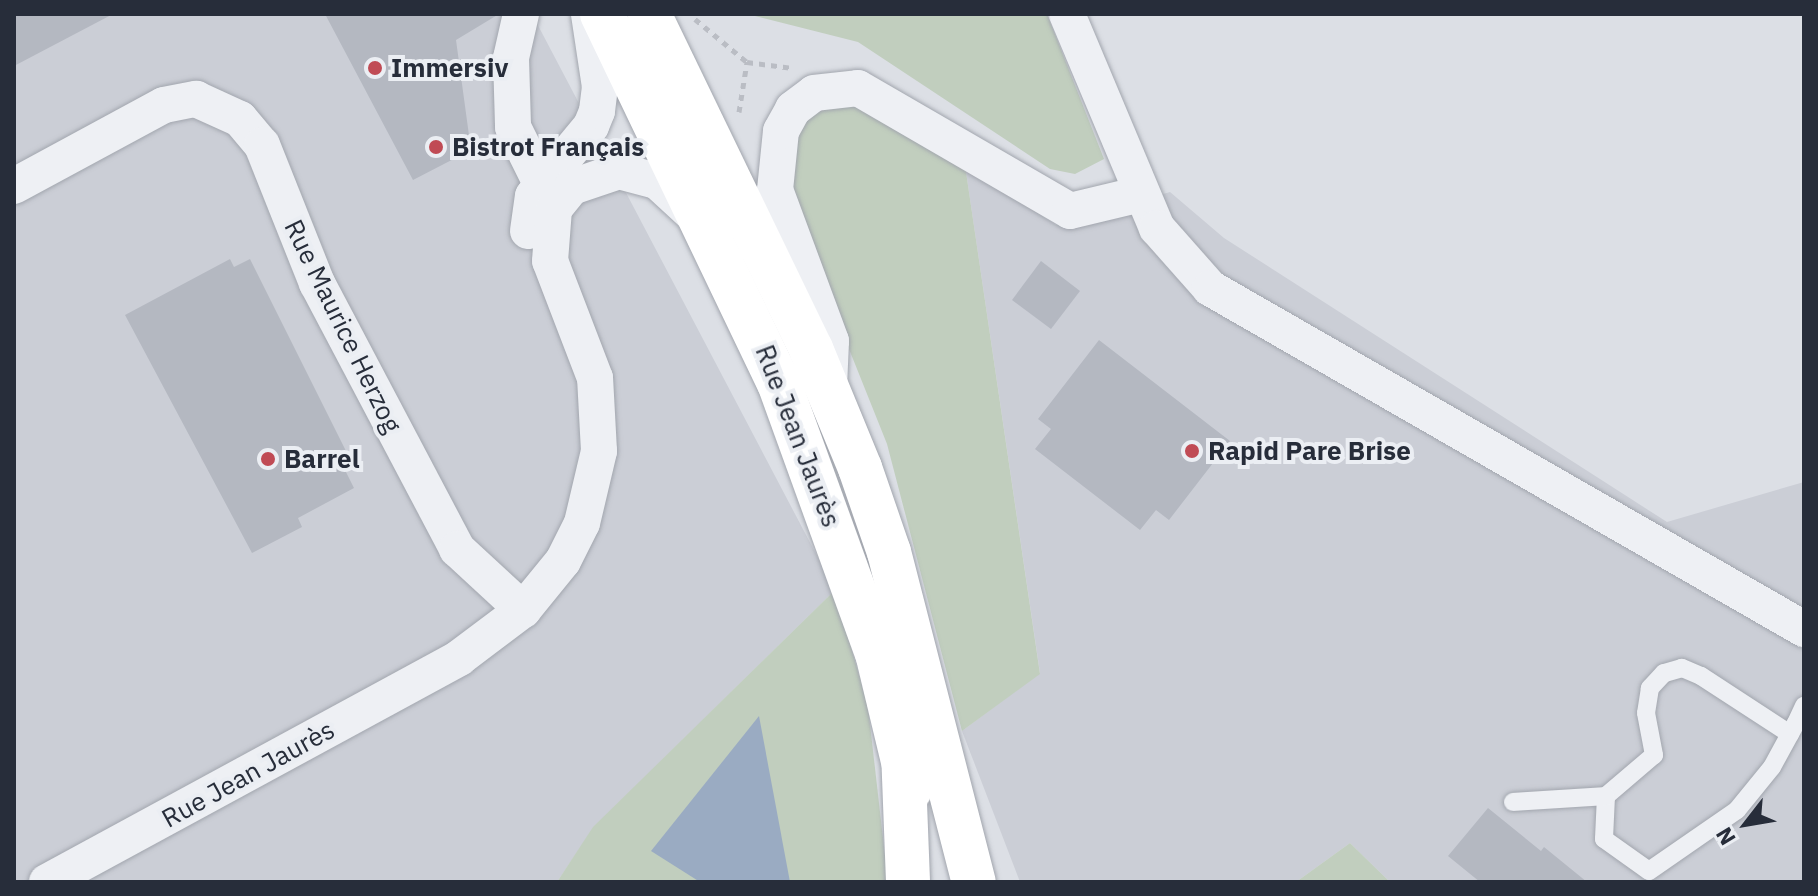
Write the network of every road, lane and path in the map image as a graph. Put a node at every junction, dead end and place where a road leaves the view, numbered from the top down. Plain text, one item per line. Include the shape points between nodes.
1 (521, 14) edge
2 (589, 14) edge
3 (602, 14) edge
4 (649, 14) edge
5 (692, 14) edge
6 (1067, 14) edge
7 (747, 62) dead end
8 (14, 186) edge
9 (1141, 194) junction
10 (547, 196) junction
11 (709, 232) junction
12 (829, 392) junction
13 (523, 610) junction
14 (1804, 629) edge
15 (1804, 706) edge
16 (1790, 734) junction
17 (903, 751) junction
18 (1606, 796) junction
19 (1513, 802) dead end
20 (47, 882) edge
21 (908, 882) edge
22 (927, 882) edge
23 (974, 882) edge

1 - 10 street via 511,58 513,127
2 - 10 street via 600,87 597,111
3 - 11 main road, Rue Jean Jaurès
4 - 12 main road, Rue Jean Jaurès
5 - 7 path
6 - 9 street
8 - 13 street, Rue Maurice Herzog via 164,105 196,99 240,119 262,145 317,283 457,549
9 - 12 street via 1070,211 858,88 814,93 793,109 781,131 775,190 831,341
9 - 14 street via 1178,258 1210,288
10 - 11 street via 619,171 657,181
10 - 13 street, Rue Jean Jaurès via 547,240 597,389 597,464 572,544
11 - 17 main road, Rue Jean Jaurès via 811,465 877,653
12 - 23 main road, Rue Jean Jaurès via 889,552
13 - 20 street, Rue Jean Jaurès via 459,658
15 - 16 lane
16 - 18 lane via 1701,676 1682,668 1664,673 1650,688 1646,713 1654,755
16 - 18 lane via 1737,810 1649,871 1604,839
17 - 21 main road
17 - 22 main road, Rue Jean Jaurès
18 - 19 lane

